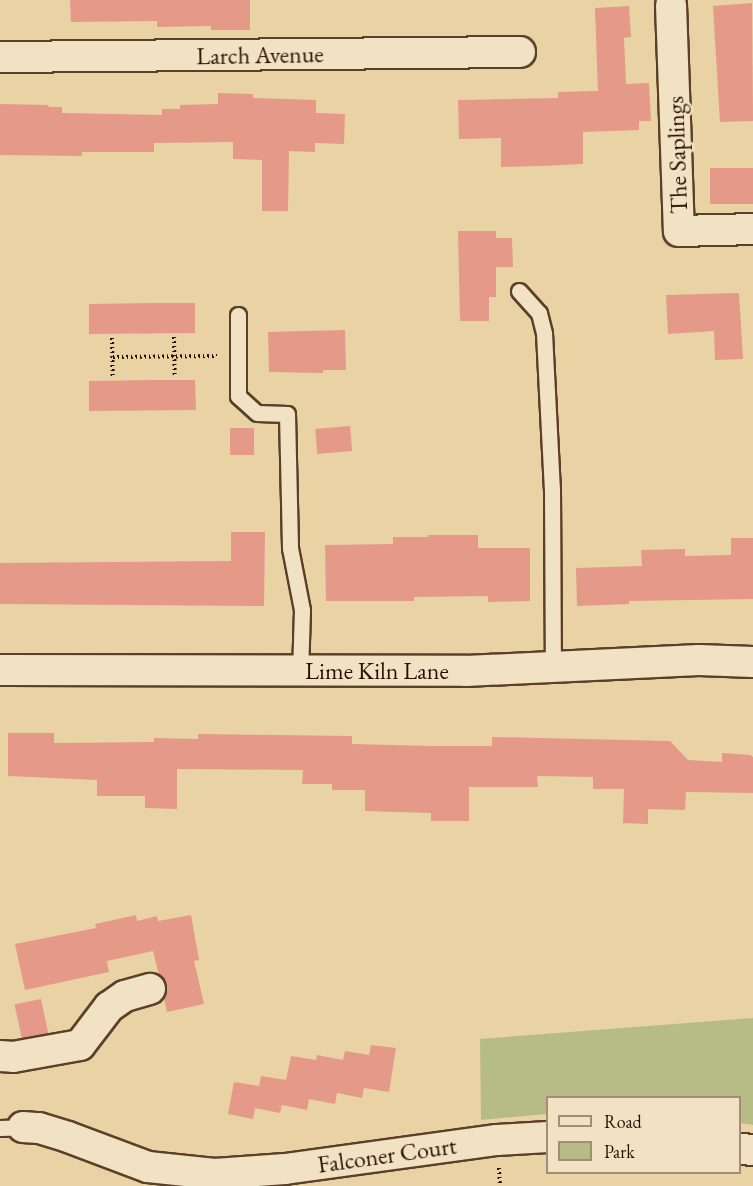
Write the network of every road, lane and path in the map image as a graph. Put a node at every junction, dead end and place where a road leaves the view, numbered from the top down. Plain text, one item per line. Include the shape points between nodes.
1 (671, 2) edge
2 (520, 52) dead end
3 (0, 57) edge
4 (753, 229) edge
5 (519, 291) dead end
6 (238, 315) dead end
7 (174, 337) dead end
8 (112, 338) dead end
9 (238, 356) junction
10 (113, 357) junction
11 (174, 357) junction
12 (175, 376) dead end
13 (113, 377) dead end
14 (753, 662) edge
15 (553, 667) junction
16 (0, 670) edge
17 (300, 672) junction
18 (150, 989) dead end
19 (0, 1056) edge
20 (12, 1128) edge
21 (538, 1137) edge
22 (145, 1176) edge

1 - 4 street, The Saplings via 680,231
2 - 3 street, Larch Avenue
5 - 15 lane via 539,313 544,333 552,489
6 - 9 lane
7 - 11 path
8 - 10 path
9 - 11 path
9 - 17 lane via 238,396 257,413 287,414 290,548 302,610
10 - 11 path
10 - 13 path
11 - 12 path
14 - 15 street, Lime Kiln Lane via 699,660
15 - 17 street, Lime Kiln Lane
16 - 17 street, Lime Kiln Lane
18 - 19 street via 125,996 108,1007 80,1045
20 - 22 street, Falconer Court via 39,1128 68,1137
21 - 22 street, Falconer Court via 285,1169

